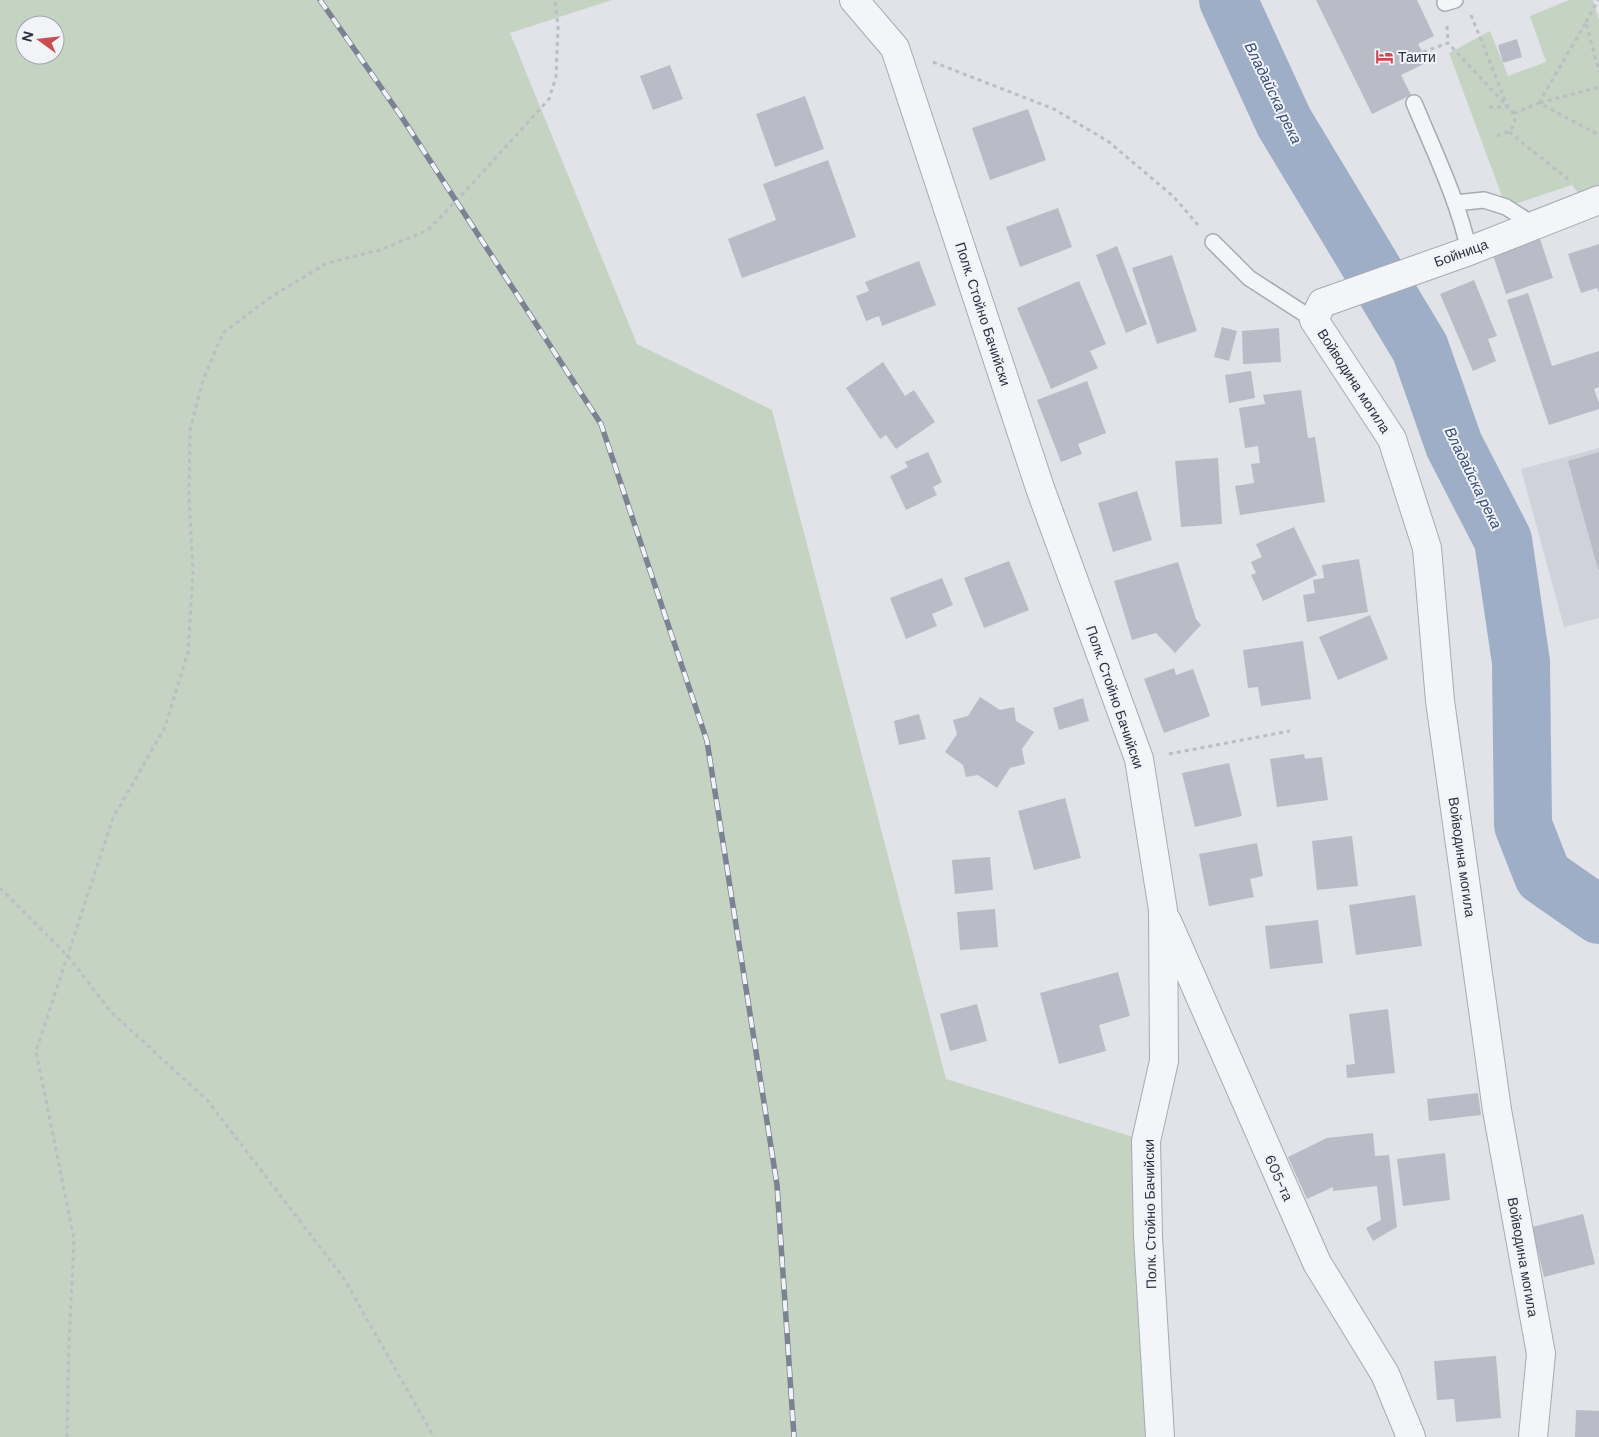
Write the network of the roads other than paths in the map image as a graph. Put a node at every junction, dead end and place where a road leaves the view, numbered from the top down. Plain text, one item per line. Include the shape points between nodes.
1 (854, 0) edge
2 (1414, 103) dead end
3 (1597, 201) edge
4 (1455, 203) junction
5 (1534, 225) junction
6 (1213, 242) road end
7 (1469, 250) junction
8 (1318, 312) junction
9 (1163, 910) junction
10 (1160, 1437) edge
11 (1411, 1437) edge
12 (1533, 1437) edge

1 - 9 street, Полк. Стойно Бачийски via 895,48 1040,488 1139,760
2 - 4 lane
3 - 5 street, Бойница
4 - 5 lane via 1484,200 1506,207
4 - 7 lane
5 - 7 street, Бойница
6 - 8 lane via 1250,278
7 - 8 street, Бойница
8 - 12 street, Войводина могила via 1392,439 1427,548 1440,702 1495,1100 1540,1354
9 - 10 street, Полк. Стойно Бачийски via 1164,1061 1146,1140 1148,1236
9 - 11 street, 605-та via 1316,1263 1385,1374

